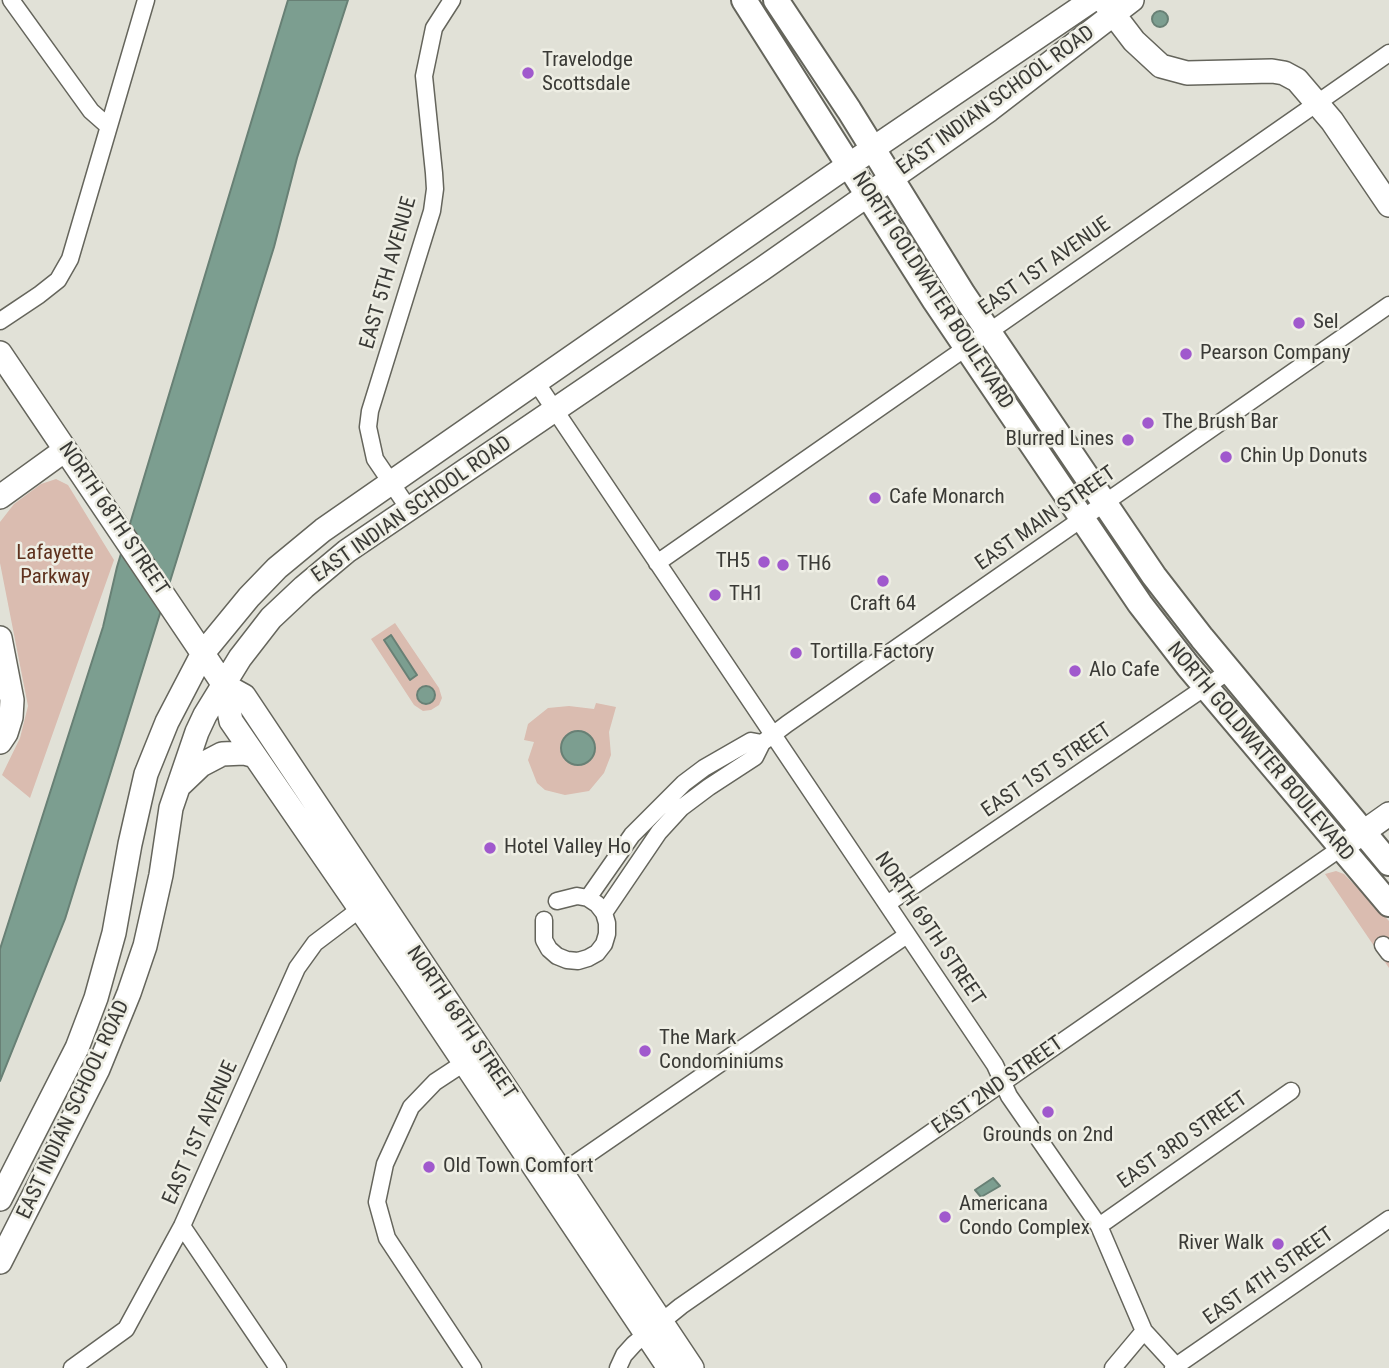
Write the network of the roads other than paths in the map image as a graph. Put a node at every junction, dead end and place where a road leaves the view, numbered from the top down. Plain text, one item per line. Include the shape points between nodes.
1 (11, 0) edge
2 (146, 0) edge
3 (452, 0) edge
4 (744, 0) edge
5 (776, 0) edge
6 (1092, 0) edge
7 (1132, 0) edge
8 (1108, 7) edge
9 (1389, 53) edge
10 (1318, 102) junction
11 (108, 126) junction
12 (873, 149) junction
13 (850, 165) junction
14 (891, 178) junction
15 (867, 195) junction
16 (1389, 205) edge
17 (1389, 305) edge
18 (0, 321) edge
19 (989, 332) junction
20 (966, 348) junction
21 (3, 366) edge
22 (536, 382) junction
23 (555, 410) junction
24 (65, 450) junction
25 (391, 482) junction
26 (0, 497) edge
27 (1105, 502) junction
28 (409, 509) junction
29 (1083, 518) junction
30 (657, 564) junction
31 (0, 638) edge
32 (203, 653) junction
33 (1229, 671) junction
34 (224, 685) junction
35 (1206, 688) junction
36 (767, 739) junction
37 (0, 741) edge
38 (255, 756) junction
39 (178, 787) junction
40 (1389, 814) edge
41 (1363, 832) junction
42 (1341, 848) junction
43 (1389, 863) edge
44 (588, 898) junction
45 (557, 901) dead end
46 (887, 904) junction
47 (1389, 904) edge
48 (360, 909) junction
49 (604, 913) junction
50 (544, 920) dead end
51 (907, 934) junction
52 (412, 966) junction
53 (472, 1057) junction
54 (1003, 1081) junction
55 (1291, 1090) dead end
56 (561, 1172) junction
57 (0, 1199) edge
58 (1389, 1219) edge
59 (182, 1226) junction
60 (1099, 1226) junction
61 (0, 1262) edge
62 (654, 1328) junction
63 (1144, 1331) junction
64 (1175, 1367) edge
65 (72, 1368) edge
66 (278, 1368) edge
67 (473, 1368) edge
68 (618, 1368) edge
69 (669, 1368) edge
70 (692, 1368) edge
71 (1113, 1368) edge

1 - 11 street via 91,111
2 - 11 street
3 - 25 street, EAST 5TH AVENUE via 434,28 424,76 435,189 432,211 370,411 368,427 375,459
4 - 13 main road, NORTH GOLDWATER BOULEVARD
5 - 12 main road, NORTH GOLDWATER BOULEVARD
6 - 12 main road, EAST INDIAN SCHOOL ROAD
7 - 8 main road, EAST INDIAN SCHOOL ROAD
8 - 10 main road via 1161,66 1187,73 1284,73
8 - 14 main road, EAST INDIAN SCHOOL ROAD via 989,110
9 - 10 street, EAST 1ST AVENUE
10 - 16 main road
10 - 19 street, EAST 1ST AVENUE
11 - 18 street via 70,259 58,280
12 - 13 main road, EAST INDIAN SCHOOL ROAD
12 - 14 main road, NORTH GOLDWATER BOULEVARD
13 - 15 main road, NORTH GOLDWATER BOULEVARD
13 - 22 main road, EAST INDIAN SCHOOL ROAD
14 - 15 main road, EAST INDIAN SCHOOL ROAD
14 - 19 main road, NORTH GOLDWATER BOULEVARD
15 - 20 main road, NORTH GOLDWATER BOULEVARD
15 - 23 main road, EAST INDIAN SCHOOL ROAD
17 - 27 street, EAST MAIN STREET
19 - 20 street, EAST 1ST AVENUE
19 - 27 main road, NORTH GOLDWATER BOULEVARD
20 - 29 main road, NORTH GOLDWATER BOULEVARD
20 - 30 street, EAST 1ST AVENUE
21 - 24 main road, NORTH 68TH STREET
22 - 23 street, NORTH 69TH STREET
22 - 25 main road, EAST INDIAN SCHOOL ROAD
23 - 28 main road, EAST INDIAN SCHOOL ROAD
23 - 30 street, NORTH 69TH STREET
24 - 26 main road
24 - 32 main road, NORTH 68TH STREET
25 - 28 street, EAST 5TH AVENUE
25 - 32 main road, EAST INDIAN SCHOOL ROAD via 300,547 230,618
27 - 29 street, EAST MAIN STREET
27 - 33 main road, NORTH GOLDWATER BOULEVARD via 1158,582
28 - 34 main road, EAST INDIAN SCHOOL ROAD via 337,558 271,618
29 - 35 main road, NORTH GOLDWATER BOULEVARD via 1140,604
29 - 36 street, EAST MAIN STREET
30 - 36 street, NORTH 69TH STREET
31 - 37 main road via 12,700 11,717
32 - 34 main road, NORTH 68TH STREET
32 - 57 main road, EAST INDIAN SCHOOL ROAD via 146,774 96,998 77,1048
33 - 35 street, EAST 1ST STREET
33 - 41 main road, NORTH GOLDWATER BOULEVARD
34 - 38 main road, NORTH 68TH STREET via 231,721
34 - 39 main road, EAST INDIAN SCHOOL ROAD via 205,715
34 - 52 main road, NORTH 68TH STREET via 244,696
35 - 42 main road, NORTH GOLDWATER BOULEVARD
35 - 46 street, EAST 1ST STREET
36 - 44 street, EAST MAIN STREET via 751,741 684,783 632,835
36 - 46 street, NORTH 69TH STREET
36 - 49 street, EAST MAIN STREET via 755,757 681,808 659,832
38 - 39 main road via 234,752 210,758
38 - 48 main road, NORTH 68TH STREET
39 - 61 main road, EAST INDIAN SCHOOL ROAD via 145,946 130,993 98,1069
40 - 41 main road, EAST 2ND STREET
41 - 42 main road, EAST 2ND STREET
41 - 43 main road, NORTH GOLDWATER BOULEVARD
42 - 47 main road, NORTH GOLDWATER BOULEVARD
42 - 54 street, EAST 2ND STREET
44 - 45 street
44 - 49 street
46 - 51 street, NORTH 69TH STREET
48 - 52 main road, NORTH 68TH STREET
48 - 59 street, EAST 1ST AVENUE via 315,943 297,968
49 - 50 street via 604,944 597,953 578,961 549,949
51 - 54 street, NORTH 69TH STREET
51 - 56 street
52 - 53 main road, NORTH 68TH STREET
53 - 56 main road, NORTH 68TH STREET
53 - 62 main road, NORTH 68TH STREET
53 - 67 street via 423,1092 411,1107 385,1164 377,1202 387,1238
54 - 60 street, NORTH 69TH STREET
54 - 62 street, EAST 2ND STREET
55 - 60 street, EAST 3RD STREET
56 - 62 main road, NORTH 68TH STREET
58 - 64 street, EAST 4TH STREET
59 - 65 street, EAST 1ST AVENUE via 126,1329
59 - 66 street
60 - 63 street, NORTH 69TH STREET
62 - 68 street, EAST 2ND STREET via 624,1355
62 - 69 main road, NORTH 68TH STREET
62 - 70 main road, NORTH 68TH STREET
63 - 64 street, NORTH 69TH STREET
63 - 71 street

